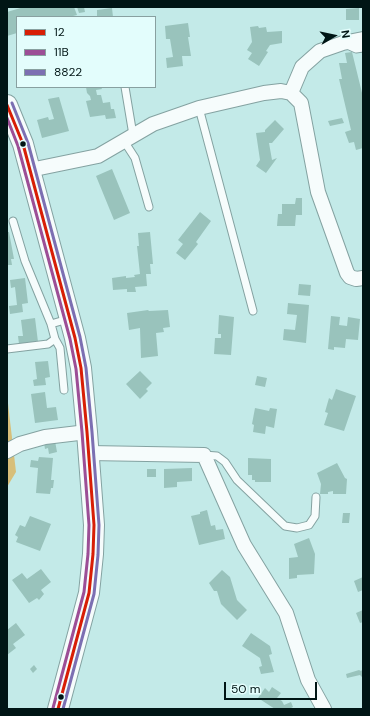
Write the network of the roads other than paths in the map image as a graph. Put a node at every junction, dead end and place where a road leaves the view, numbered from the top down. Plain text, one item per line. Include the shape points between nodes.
1 (363, 39) edge
2 (343, 43) junction
3 (363, 48) edge
4 (125, 88) edge
5 (291, 93) junction
6 (7, 105) edge
7 (199, 108) junction
8 (129, 138) junction
9 (30, 170) junction
10 (149, 207) dead end
11 (13, 221) dead end
12 (363, 278) edge
13 (253, 311) dead end
14 (70, 318) junction
15 (51, 324) junction
16 (55, 339) junction
17 (7, 349) edge
18 (64, 390) dead end
19 (87, 432) junction
20 (7, 451) edge
21 (89, 453) junction
22 (204, 455) junction
23 (316, 497) dead end
24 (58, 709) edge
25 (324, 709) edge

1 - 2 street
2 - 3 lane via 356,49
2 - 5 street via 320,52 302,67
4 - 8 lane
5 - 7 street via 264,93
5 - 12 street via 301,102 318,192 347,273 356,279
6 - 9 main road via 23,144
7 - 8 street via 153,124
7 - 13 lane
8 - 9 street via 98,156
8 - 10 lane
9 - 14 main road
11 - 15 lane via 25,261
14 - 15 lane
14 - 19 main road via 80,368
15 - 16 lane
16 - 17 lane via 48,344
16 - 18 lane via 60,348
19 - 20 street via 45,437 20,444
19 - 21 main road
21 - 22 street
21 - 24 main road via 94,525 89,593
22 - 23 lane via 217,456 225,462 237,480 284,526 297,528 309,525 315,516
22 - 25 street via 244,545 286,613 308,680

